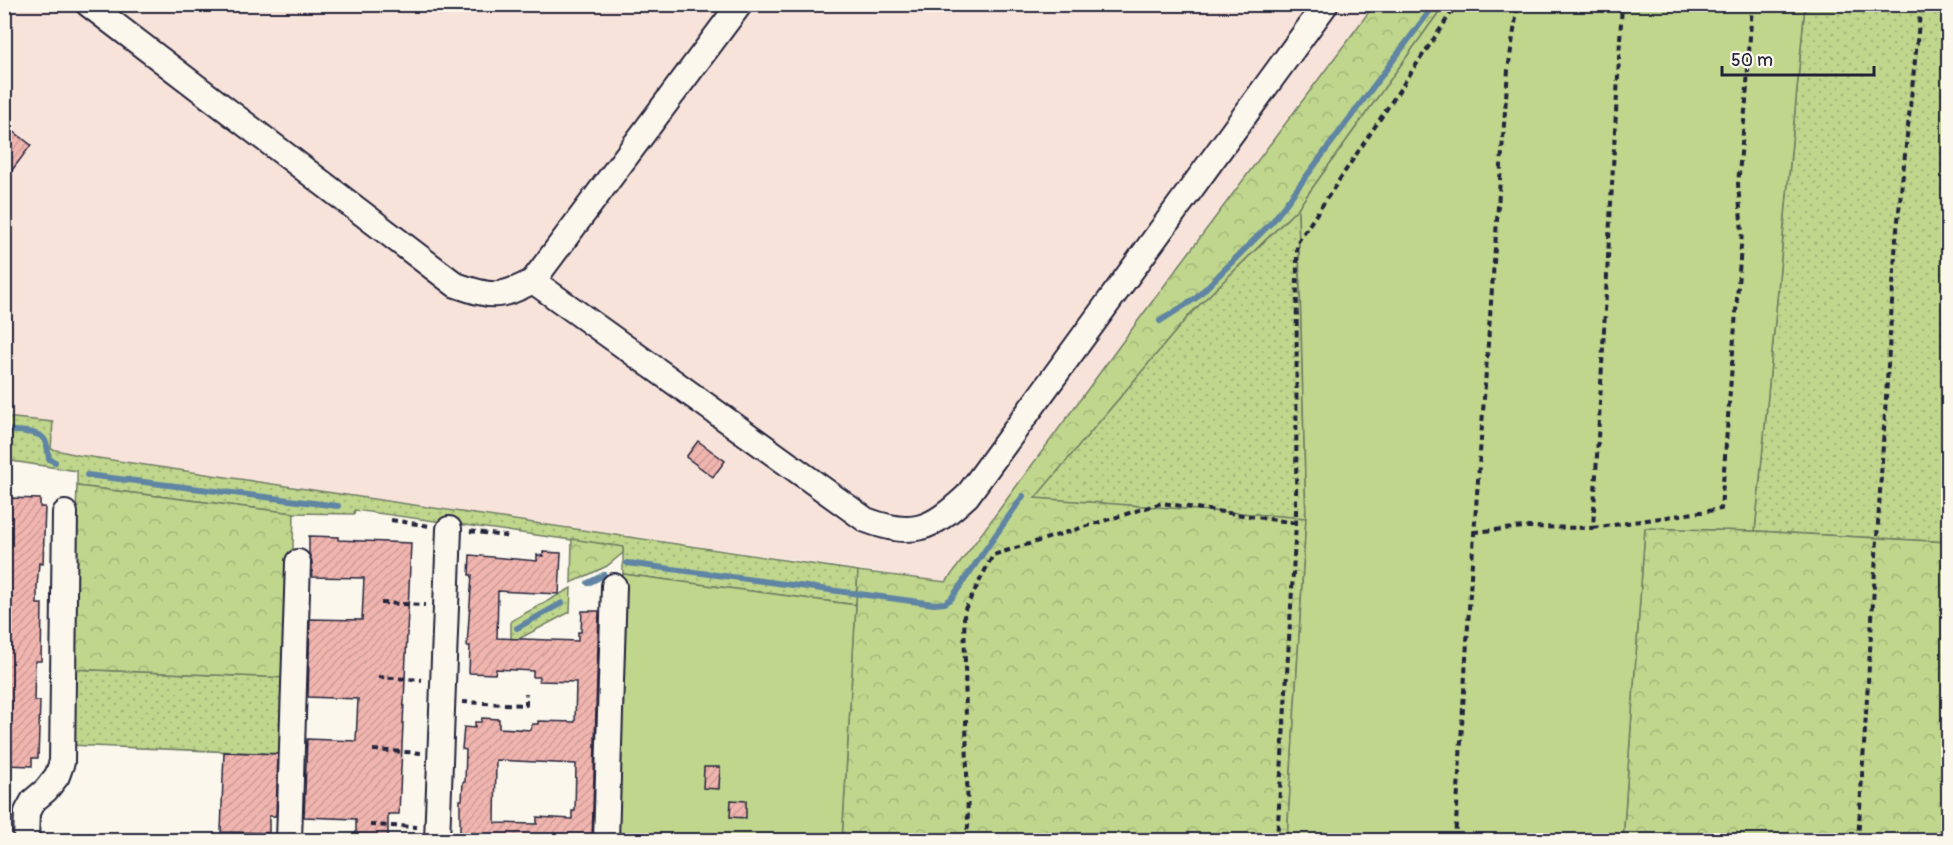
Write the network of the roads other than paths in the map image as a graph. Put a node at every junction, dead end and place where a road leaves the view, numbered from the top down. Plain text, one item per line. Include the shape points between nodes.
1 (88, 4) edge
2 (740, 4) edge
3 (1326, 4) edge
4 (532, 281) junction
5 (65, 513) dead end
6 (449, 529) dead end
7 (298, 562) dead end
8 (614, 586) dead end
9 (437, 834) edge
10 (26, 840) edge
11 (289, 840) edge
12 (606, 840) edge

1 - 4 lane via 456,285 481,294 509,294
2 - 4 lane
3 - 4 lane via 967,496 945,516 917,529 890,529 866,520
5 - 10 lane via 62,762 57,776 27,812
6 - 9 lane
7 - 11 lane
8 - 12 lane

